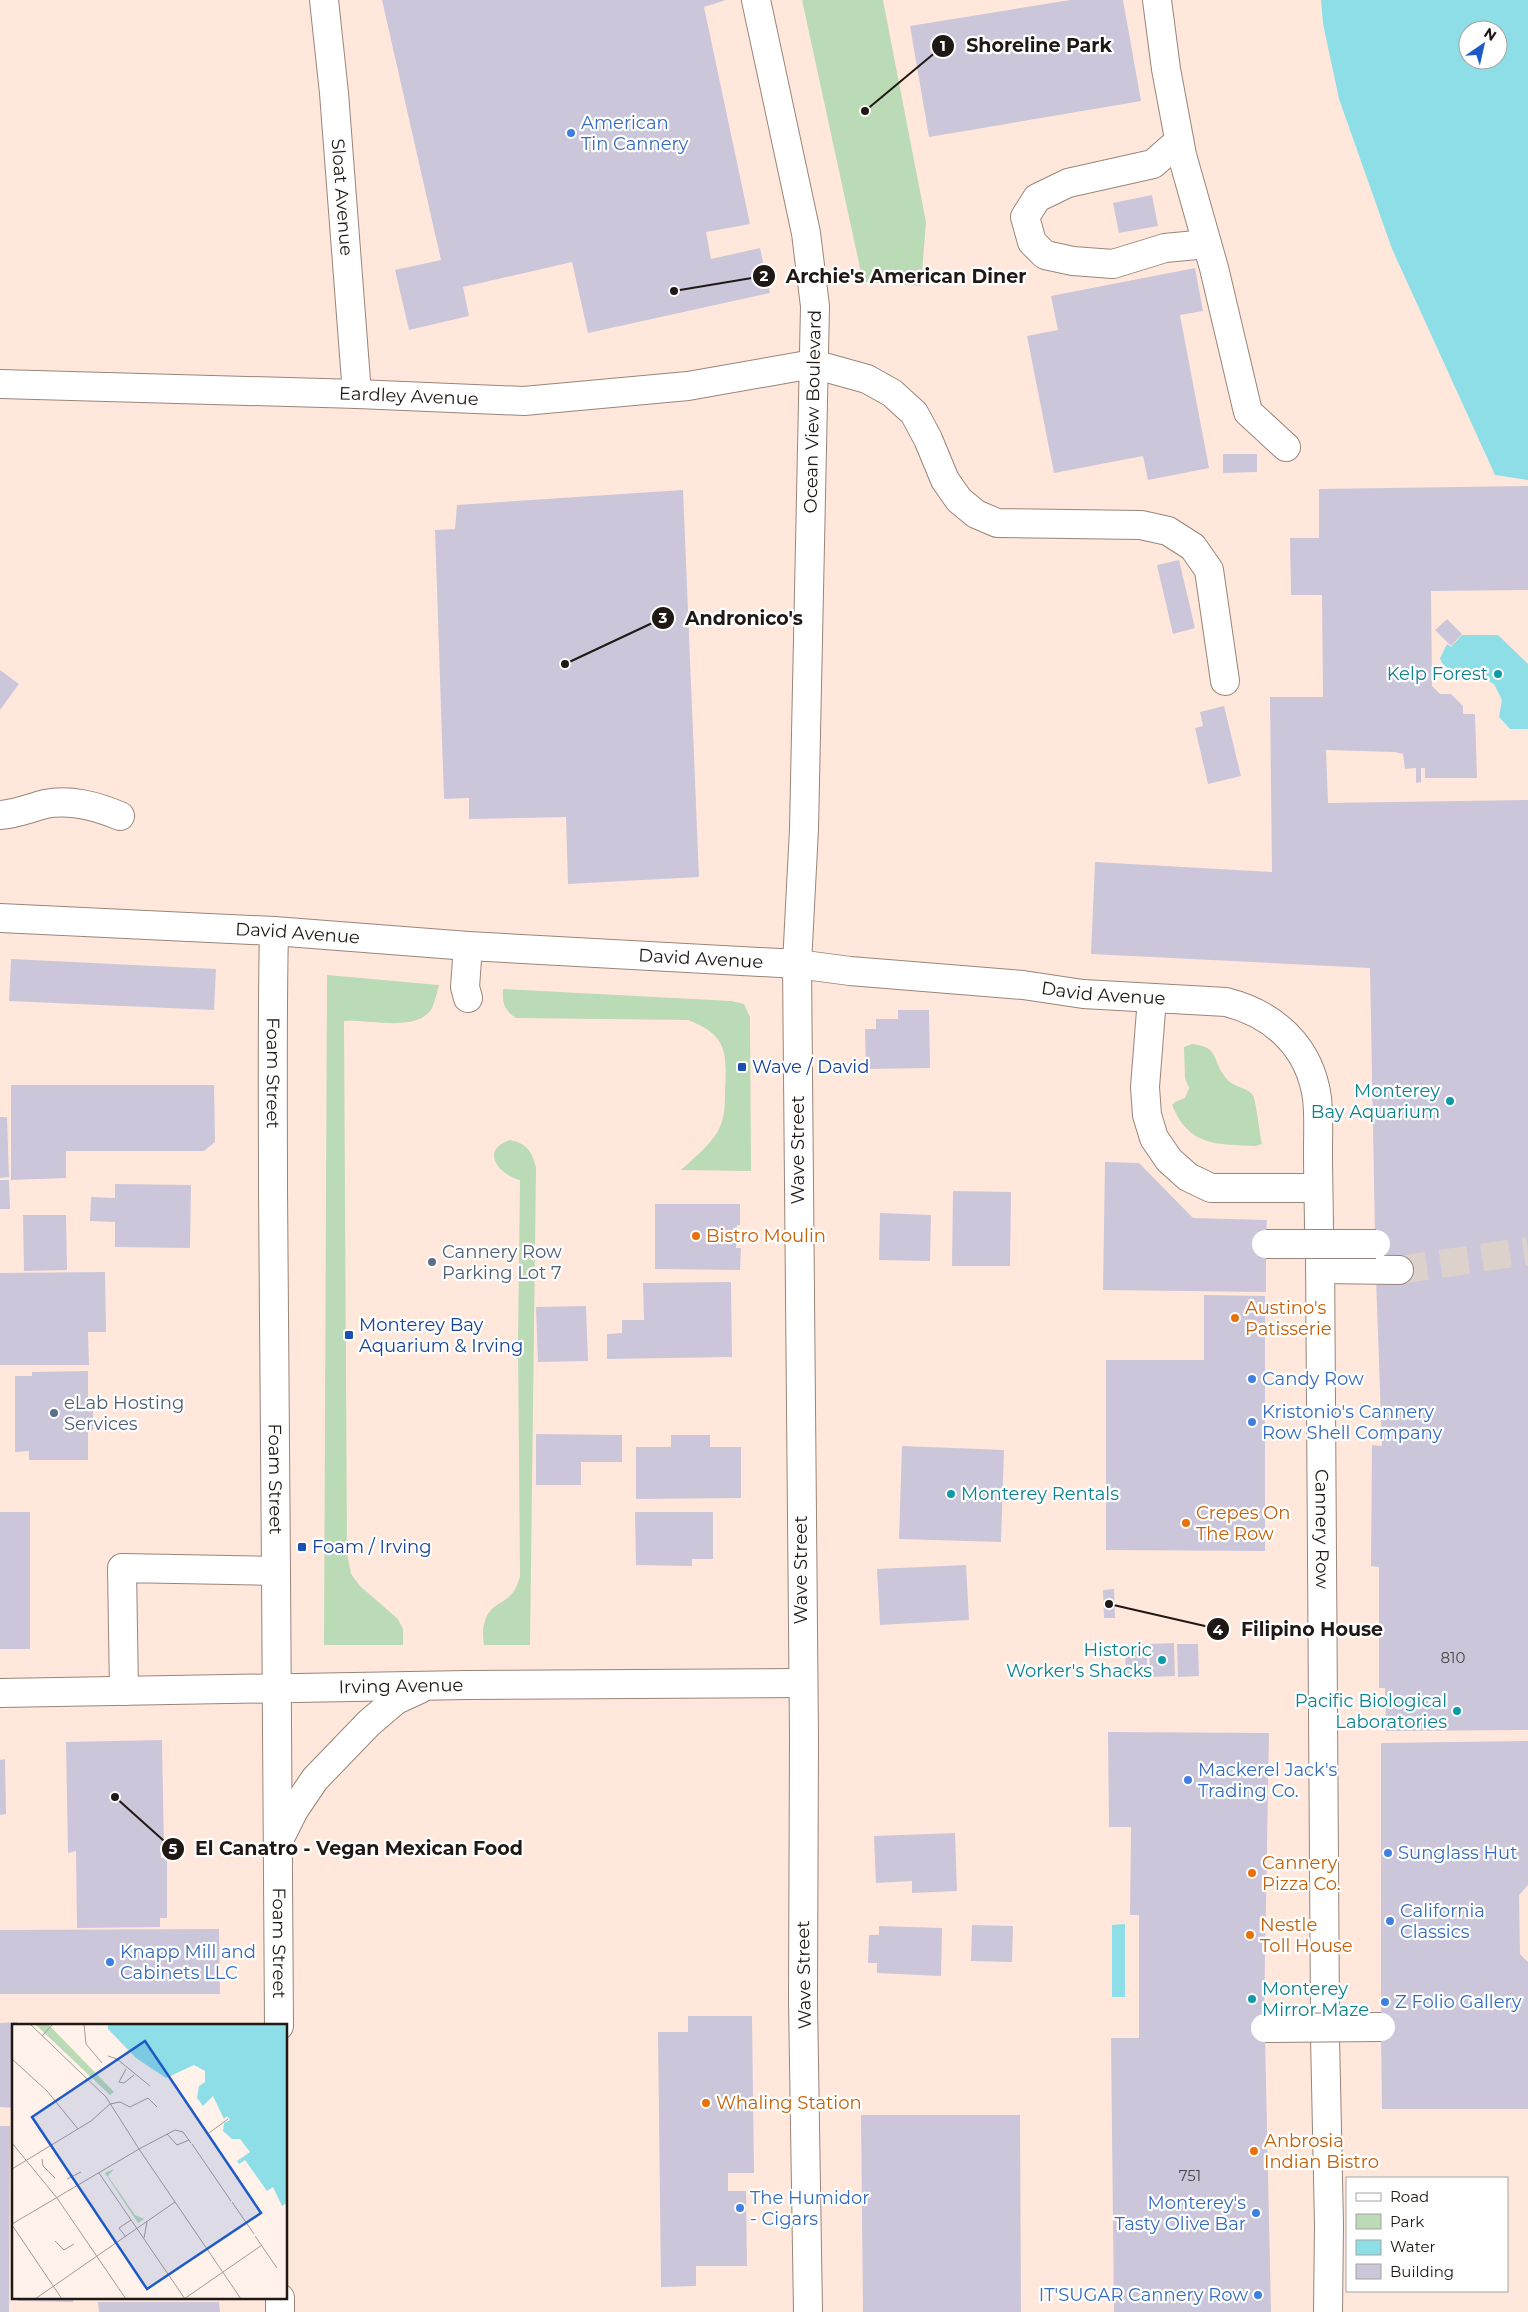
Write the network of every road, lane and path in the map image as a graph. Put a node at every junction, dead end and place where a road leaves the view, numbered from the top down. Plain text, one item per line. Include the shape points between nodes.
1 (324, 0) edge
2 (756, 0) edge
3 (1157, 0) edge
4 (1179, 141) junction
5 (1208, 244) junction
6 (814, 364) junction
7 (0, 384) edge
8 (357, 394) junction
9 (1286, 447) dead end
10 (1225, 680) dead end
11 (0, 815) edge
12 (120, 816) dead end
13 (804, 829) joint
14 (0, 918) edge
15 (274, 931) junction
16 (468, 946) junction
17 (797, 964) junction
18 (468, 998) dead end
19 (1152, 998) junction
20 (1318, 1131) joint
21 (1318, 1188) junction
22 (1266, 1244) dead end
23 (1376, 1244) dead end
24 (1319, 1252) junction
25 (1399, 1270) tunnel mouth
26 (276, 1571) junction
27 (802, 1683) junction
28 (426, 1686) junction
29 (276, 1688) junction
30 (124, 1691) junction
31 (0, 1693) edge
32 (280, 1838) junction
33 (279, 2024) edge
34 (1381, 2027) dead end
35 (1265, 2028) dead end
36 (808, 2312) edge
37 (1328, 2312) edge

1 - 8 street, Sloat Avenue
2 - 6 street, Ocean View Boulevard via 806,233 815,306
3 - 4 street
4 - 5 street
4 - 5 street via 1153,164 1068,183 1037,198 1024,218 1032,242 1045,255 1073,261 1113,264 1165,248
5 - 9 street via 1248,412
6 - 8 street, Eardley Avenue via 688,386 524,401
6 - 10 street via 868,379 892,393 914,413 945,480 959,500 976,514 997,523 1141,525 1168,532 1193,547 1210,570
6 - 13 street, Ocean View Boulevard
7 - 8 street, Eardley Avenue
11 - 12 street via 44,804 69,803 100,808
13 - 17 street, Wave Street
14 - 15 street, David Avenue
15 - 16 street, David Avenue
15 - 26 street, Foam Street
16 - 17 street, David Avenue
16 - 18 street via 465,987
17 - 19 street, David Avenue via 1023,985 1082,994
17 - 27 street, Wave Street
19 - 20 street, David Avenue via 1226,1002 1248,1007 1280,1028 1309,1068 1317,1098
19 - 21 street via 1147,1115 1154,1138 1169,1160 1188,1177 1211,1188
20 - 21 street, Cannery Row
21 - 24 street, Cannery Row
22 - 23 street, bridge
24 - 25 street
24 - 37 street, Cannery Row
26 - 29 street, Foam Street
26 - 30 street via 122,1568
27 - 28 street, Irving Avenue
27 - 36 street, Wave Street
28 - 29 street, Irving Avenue
28 - 32 street via 396,1700 315,1779
29 - 30 street, Irving Avenue
29 - 32 street, Foam Street
30 - 31 street, Irving Avenue
32 - 33 street, Foam Street
34 - 35 street, bridge

